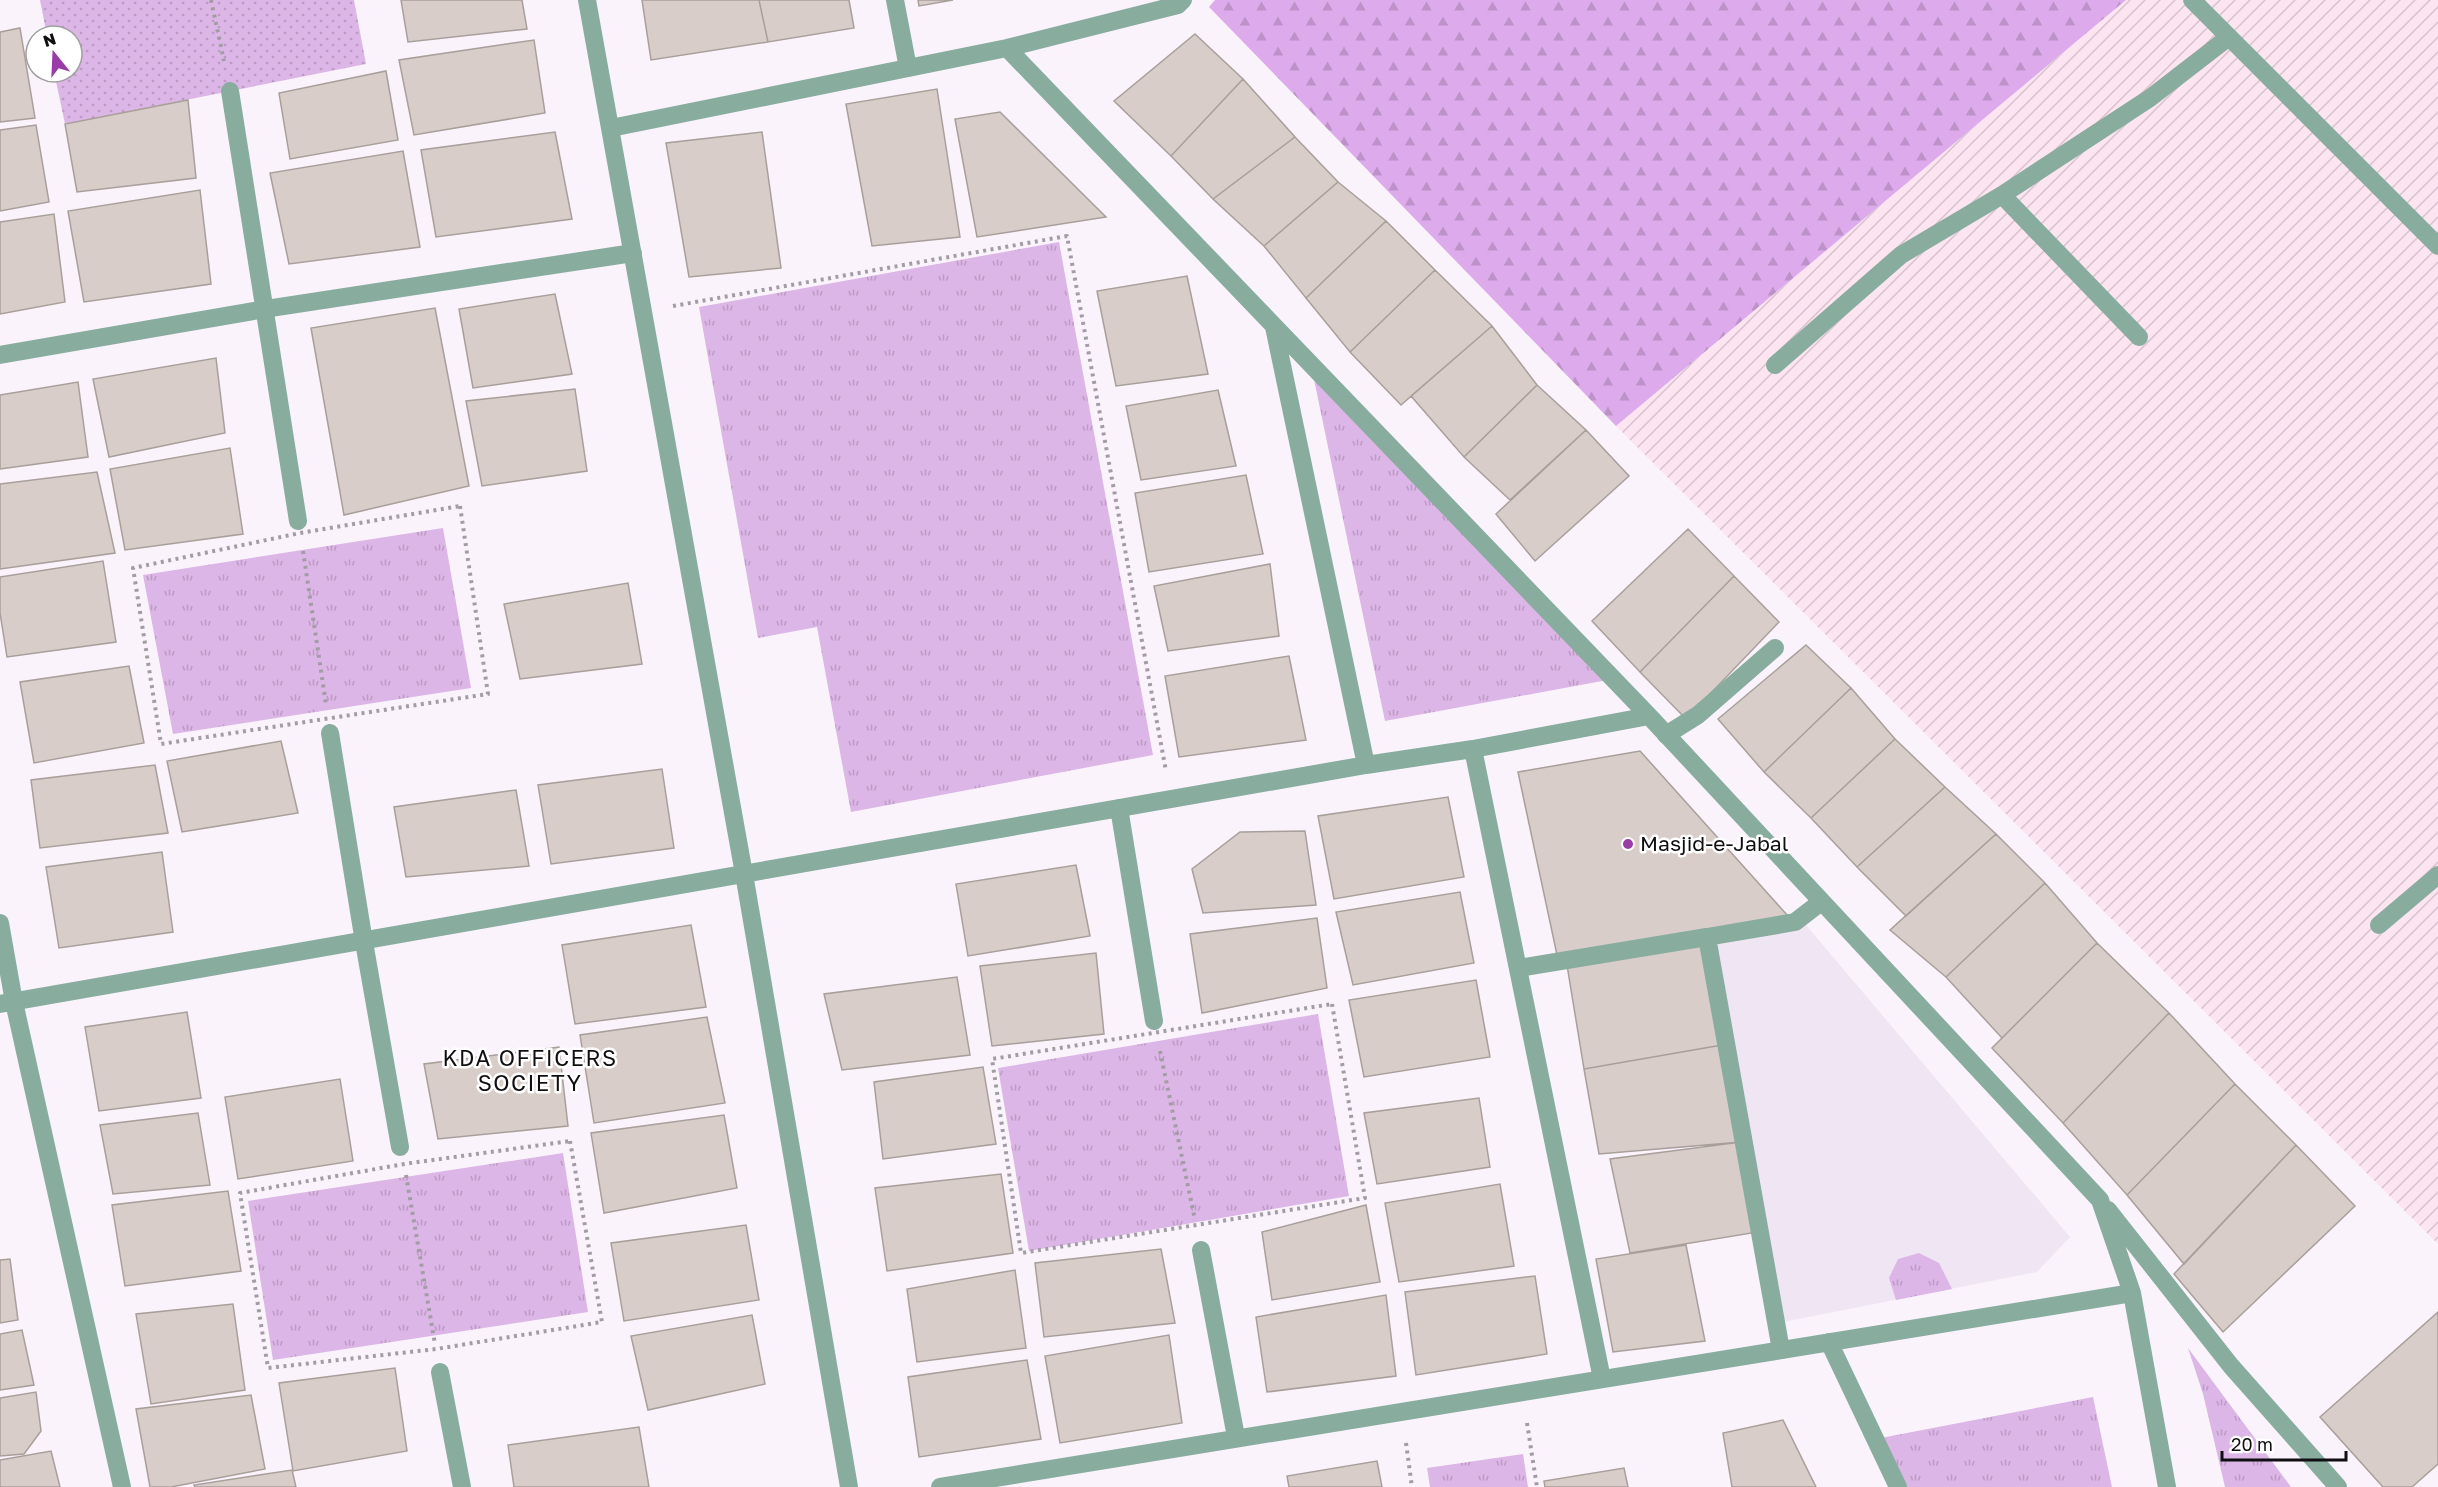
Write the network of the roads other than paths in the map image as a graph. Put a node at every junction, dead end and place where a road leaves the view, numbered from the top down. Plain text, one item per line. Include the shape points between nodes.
1 (587, 0) edge
2 (895, 0) edge
3 (2192, 0) edge
4 (1179, 2) edge
5 (2229, 38) junction
6 (1007, 48) junction
7 (908, 68) junction
8 (230, 91) road end
9 (611, 128) junction
10 (2002, 195) junction
11 (2438, 246) edge
12 (633, 253) junction
13 (265, 309) junction
14 (1274, 327) junction
15 (2139, 337) dead end
16 (0, 355) edge
17 (1775, 365) dead end
18 (299, 527) road end
19 (1775, 648) dead end
20 (1649, 716) junction
21 (329, 726) road end
22 (1666, 735) junction
23 (1473, 749) junction
24 (1366, 765) junction
25 (1119, 808) junction
26 (744, 874) junction
27 (2438, 875) edge
28 (1821, 902) junction
29 (0, 923) edge
30 (2379, 925) dead end
31 (1707, 937) junction
32 (364, 942) junction
33 (1518, 968) junction
34 (7, 1003) edge
35 (1155, 1027) road end
36 (402, 1156) road end
37 (2100, 1200) junction
38 (1201, 1250) road end
39 (2132, 1293) junction
40 (1829, 1342) junction
41 (1781, 1350) junction
42 (440, 1372) road end
43 (1602, 1379) junction
44 (1236, 1437) junction
45 (122, 1487) edge
46 (462, 1487) edge
47 (849, 1487) edge
48 (940, 1487) edge
49 (1898, 1487) edge
50 (2167, 1487) edge
51 (2338, 1487) edge

1 - 9 street
2 - 7 street
3 - 5 street
4 - 6 street
5 - 10 street via 2151,98
5 - 11 street
6 - 7 street
6 - 14 street
7 - 9 street
8 - 13 street
9 - 12 street
10 - 15 street
10 - 17 street via 1901,255
12 - 13 street
12 - 26 street
13 - 16 street
13 - 18 street
14 - 20 street
14 - 24 street
19 - 22 street via 1698,715
20 - 22 street
20 - 23 street
21 - 32 street
22 - 28 street
23 - 24 street
23 - 33 street
24 - 25 street
25 - 26 street
25 - 35 street
26 - 32 street
26 - 47 street
27 - 30 street
28 - 31 street via 1795,922
28 - 37 street
29 - 34 street
31 - 33 street
31 - 41 street
32 - 34 street
32 - 36 street
33 - 43 street
34 - 45 street
37 - 39 street
37 - 51 street via 2231,1366
38 - 44 street
39 - 40 street
39 - 50 street
40 - 41 street
40 - 49 street
41 - 43 street
42 - 46 street
43 - 44 street
44 - 48 street

